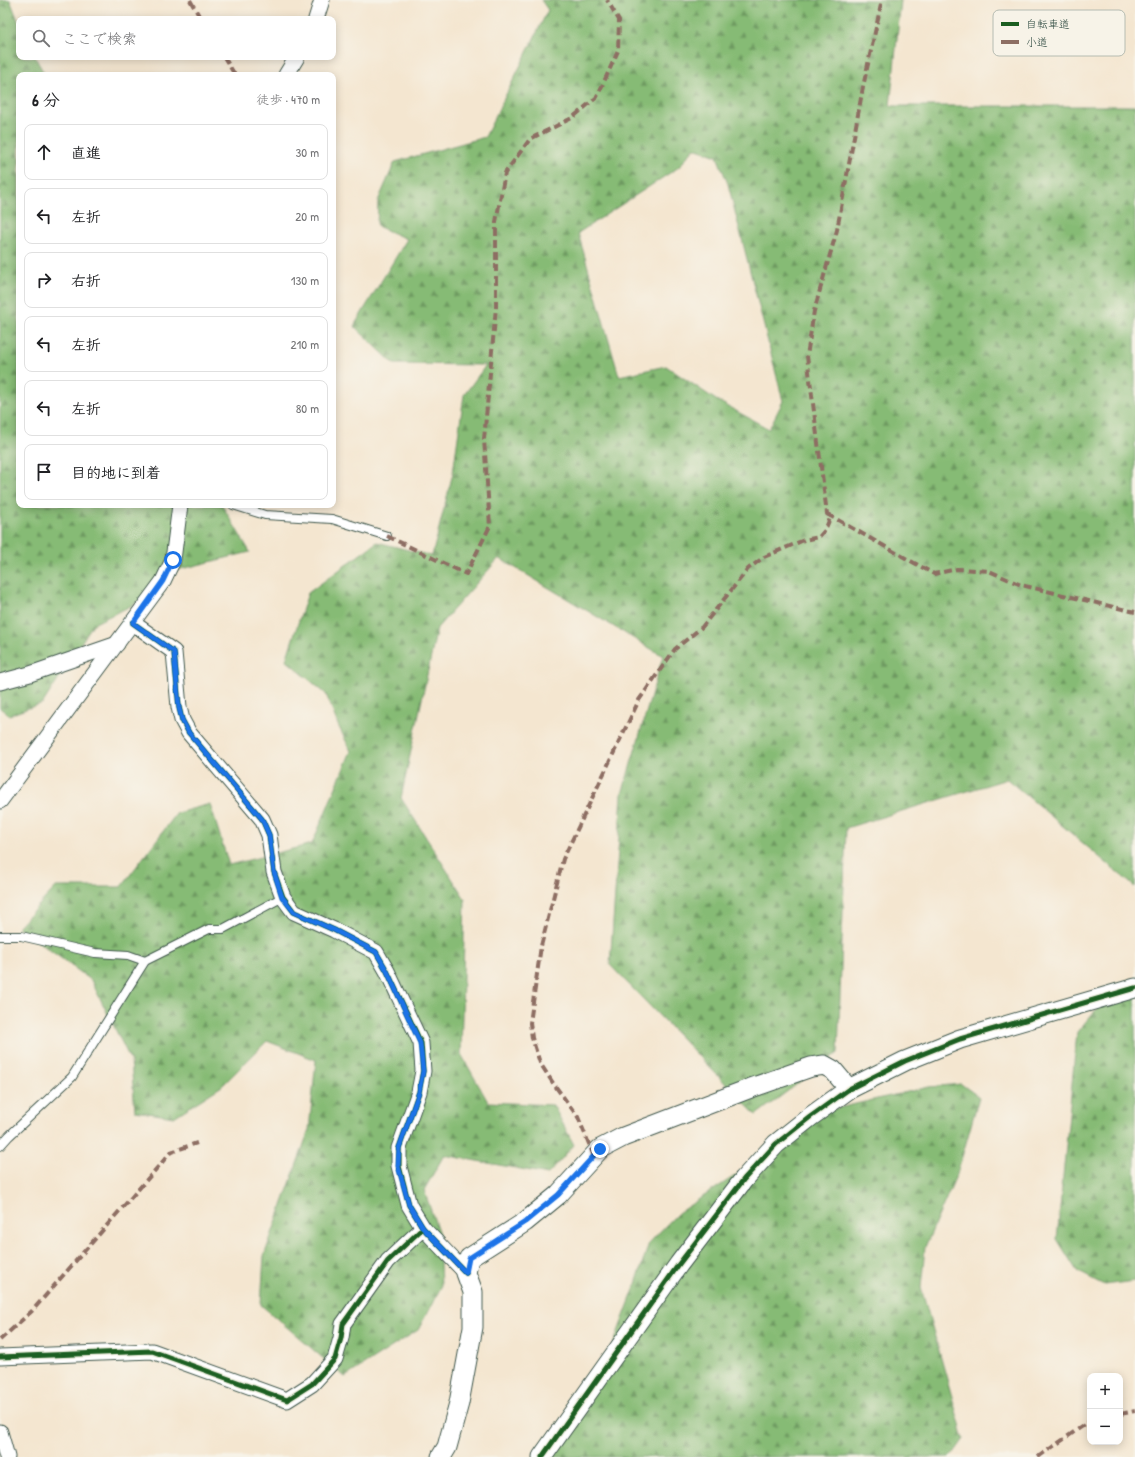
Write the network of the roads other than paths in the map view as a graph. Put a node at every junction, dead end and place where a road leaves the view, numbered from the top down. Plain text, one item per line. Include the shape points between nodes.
1 (322, 0) edge
2 (317, 16) edge
3 (294, 60) edge
4 (288, 72) edge
5 (180, 508) edge
6 (243, 508) edge
7 (387, 536) dead end
8 (133, 623) junction
9 (117, 644) junction
10 (0, 682) edge
11 (0, 801) edge
12 (282, 897) junction
13 (0, 936) edge
14 (144, 961) junction
15 (1135, 988) edge
16 (848, 1089) junction
17 (0, 1146) edge
18 (423, 1228) junction
19 (466, 1273) junction
20 (0, 1357) edge
21 (0, 1432) edge
22 (7, 1457) edge
23 (441, 1457) edge
24 (542, 1457) edge

1 - 2 street
3 - 4 street
5 - 8 street via 173,560 163,581
6 - 7 lane via 265,515 332,519
8 - 9 street
8 - 12 street via 174,652 182,720 189,733 262,819 269,835 274,872
9 - 10 street
9 - 11 street
12 - 14 lane via 223,929 209,929
12 - 18 street via 294,912 376,952 420,1043 423,1071 419,1092 399,1148 398,1166 409,1205
13 - 14 lane via 21,936 95,953 128,955
14 - 17 lane via 72,1077
15 - 16 street via 960,1039 905,1061
16 - 19 street via 833,1070 824,1065 751,1088 623,1137 600,1149 558,1195 525,1222 469,1258
16 - 24 street via 776,1144 744,1179 679,1264
18 - 19 street
18 - 20 street via 388,1262 343,1324 334,1359 312,1384 288,1400 152,1352
19 - 23 street via 473,1292 473,1327 459,1404 447,1447
21 - 22 street

